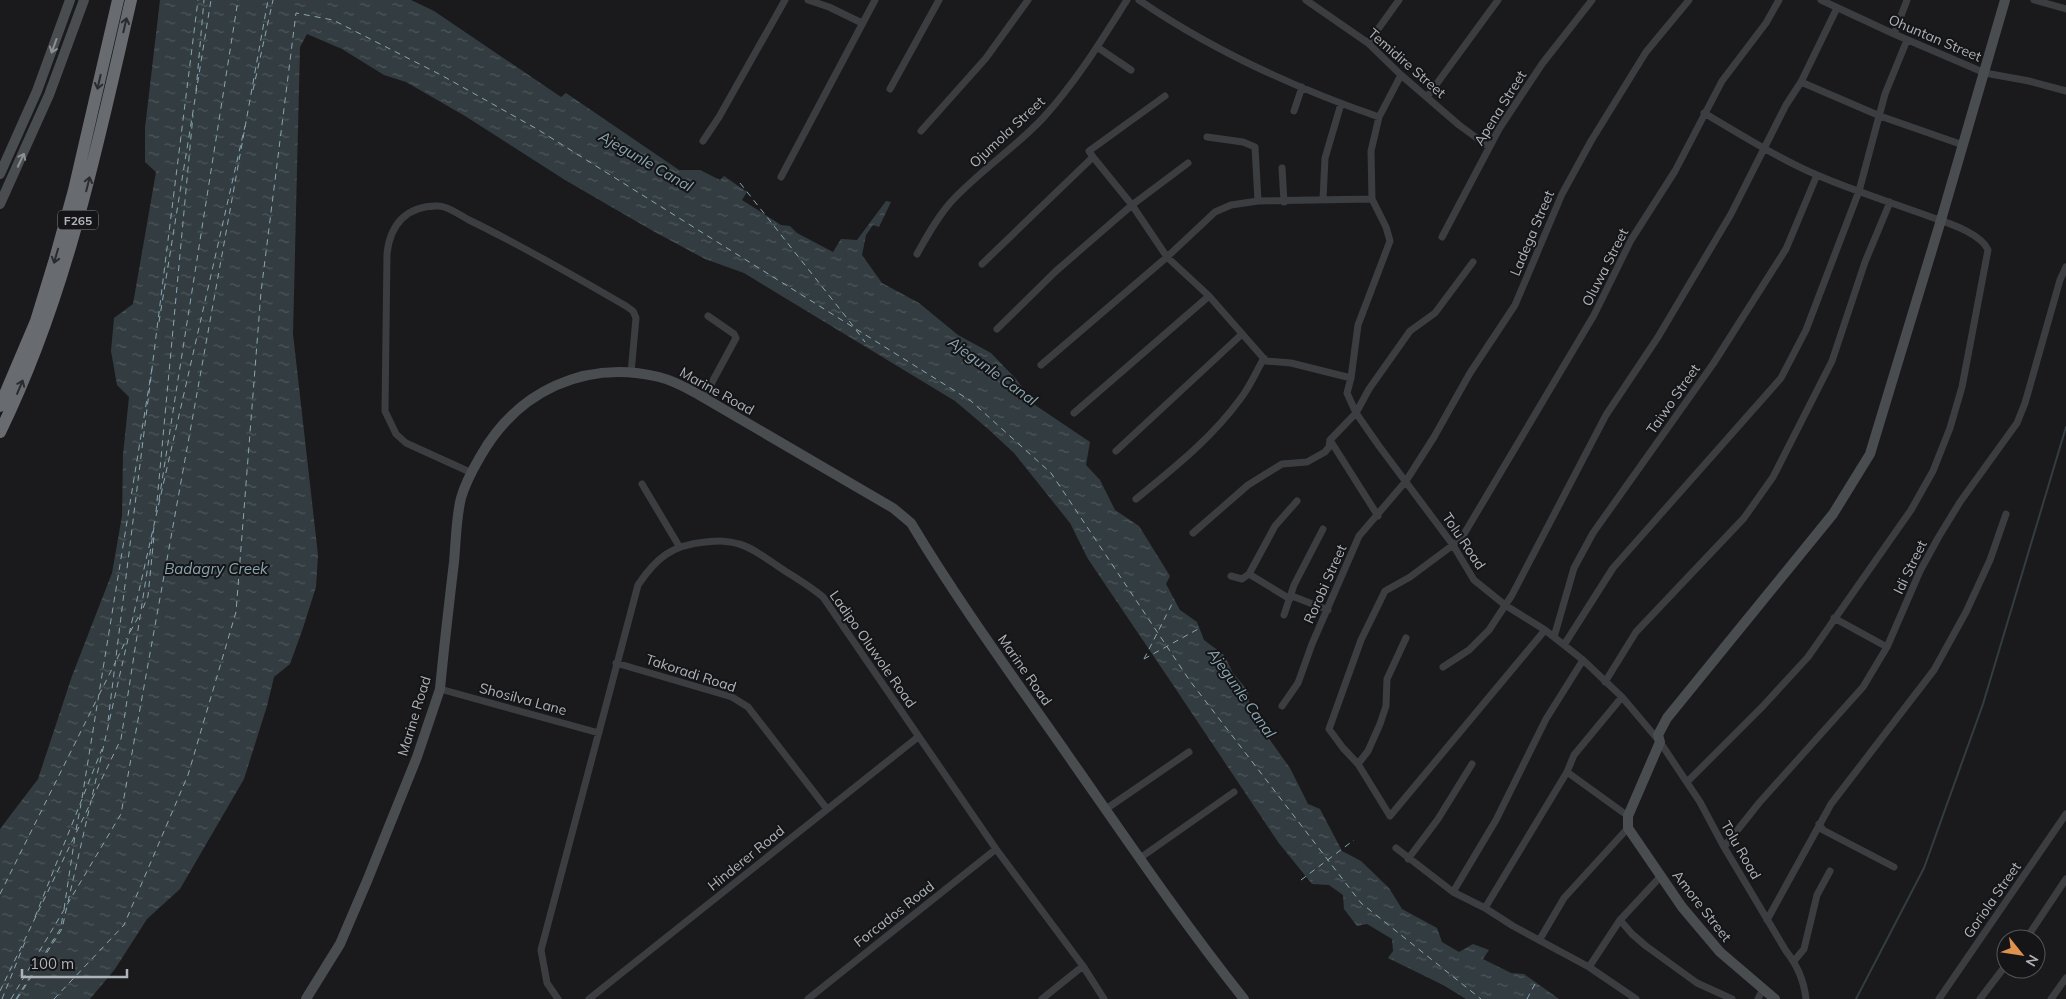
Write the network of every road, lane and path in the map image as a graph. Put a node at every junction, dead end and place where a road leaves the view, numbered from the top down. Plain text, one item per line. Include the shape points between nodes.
1 (70, 0) edge
2 (84, 0) edge
3 (118, 0) edge
4 (131, 0) edge
5 (785, 0) edge
6 (808, 0) edge
7 (876, 0) edge
8 (939, 0) edge
9 (1028, 0) edge
10 (1127, 0) edge
11 (1139, 0) edge
12 (1306, 0) edge
13 (1399, 0) edge
14 (1498, 0) edge
15 (1592, 0) edge
16 (1690, 0) edge
17 (1779, 0) edge
18 (1821, 0) edge
19 (1908, 0) edge
20 (2005, 0) edge
21 (2034, 0) edge
22 (1837, 8) junction
23 (2066, 9) edge
24 (862, 23) junction
25 (1894, 34) junction
26 (1907, 40) junction
27 (1368, 43) junction
28 (1097, 47) junction
29 (1132, 70) dead end
30 (1985, 72) junction
31 (1401, 75) junction
32 (1801, 82) junction
33 (1302, 87) junction
34 (890, 89) dead end
35 (2066, 91) edge
36 (1165, 96) dead end
37 (1427, 98) junction
38 (1341, 104) junction
39 (1294, 110) dead end
40 (1704, 113) junction
41 (1880, 116) junction
42 (1379, 117) junction
43 (921, 131) dead end
44 (1207, 137) dead end
45 (703, 142) dead end
46 (1963, 145) junction
47 (1489, 147) junction
48 (1764, 148) junction
49 (1093, 157) junction
50 (1188, 163) dead end
51 (1282, 168) dead end
52 (0, 174) edge
53 (1817, 175) junction
54 (780, 177) dead end
55 (1859, 191) junction
56 (1323, 199) junction
57 (1372, 199) junction
58 (1258, 202) junction
59 (1284, 202) junction
60 (1890, 202) junction
61 (0, 204) edge
62 (1132, 205) junction
63 (1941, 220) junction
64 (1442, 237) dead end
65 (917, 254) dead end
66 (1167, 257) junction
67 (1474, 262) dead end
68 (982, 264) dead end
69 (2066, 267) edge
70 (1209, 296) junction
71 (708, 316) dead end
72 (997, 328) dead end
73 (1242, 334) junction
74 (1264, 358) junction
75 (1041, 366) dead end
76 (631, 373) junction
77 (1351, 378) junction
78 (704, 397) junction
79 (0, 406) edge
80 (1074, 413) dead end
81 (1356, 413) junction
82 (0, 432) edge
83 (1330, 440) junction
84 (1116, 451) dead end
85 (472, 473) junction
86 (1406, 481) junction
87 (642, 484) dead end
88 (1136, 499) dead end
89 (1297, 501) dead end
90 (2006, 514) dead end
91 (1378, 516) junction
92 (1323, 529) dead end
93 (1193, 533) dead end
94 (1453, 545) junction
95 (679, 546) junction
96 (1249, 574) junction
97 (1231, 576) dead end
98 (1291, 598) junction
99 (1505, 605) junction
100 (1328, 610) junction
101 (1284, 615) dead end
102 (1834, 618) junction
103 (1545, 630) junction
104 (1554, 637) junction
105 (1406, 638) dead end
106 (1564, 645) junction
107 (1887, 646) junction
108 (1583, 660) junction
109 (616, 663) junction
110 (1443, 667) dead end
111 (1605, 682) junction
112 (440, 689) junction
113 (1622, 696) junction
114 (1282, 706) dead end
115 (599, 733) junction
116 (918, 736) junction
117 (1660, 742) junction
118 (1189, 752) dead end
119 (1358, 764) junction
120 (1472, 764) dead end
121 (1567, 772) junction
122 (1687, 782) junction
123 (1234, 792) dead end
124 (827, 809) junction
125 (1106, 809) junction
126 (2066, 814) edge
127 (1628, 816) junction
128 (1819, 824) junction
129 (1628, 828) junction
130 (1724, 847) junction
131 (1396, 848) dead end
132 (996, 849) junction
133 (1140, 858) junction
134 (1408, 859) junction
135 (1894, 867) dead end
136 (1830, 872) dead end
137 (1661, 876) junction
138 (2066, 879) edge
139 (1453, 892) junction
140 (1485, 908) junction
141 (1620, 920) junction
142 (1767, 920) junction
143 (2033, 929) edge
144 (1540, 940) junction
145 (1794, 961) junction
146 (1082, 966) junction
147 (1589, 967) junction
148 (1996, 977) edge
149 (2066, 978) edge
150 (1763, 989) junction
151 (306, 999) edge
152 (558, 999) edge
153 (589, 999) edge
154 (808, 999) edge
155 (1042, 999) edge
156 (1104, 999) edge
157 (1244, 999) edge
158 (1636, 999) edge
159 (1732, 999) edge
160 (1758, 999) edge
161 (1775, 999) edge
162 (1806, 999) edge
163 (1939, 999) edge
164 (1980, 999) edge
165 (2050, 999) edge

1 -> 52 street via 37,91
61 -> 2 street via 49,95
3 -> 79 highway, F265 via 55,259 36,321
82 -> 4 highway, F265 via 63,276 88,186
5 - 45 street
6 - 24 street
7 - 24 street
8 - 34 street
9 - 43 street via 986,58
10 - 28 street, Ojumola Street
11 - 33 street via 1176,26
12 - 27 street, Temidire Street
13 - 27 street
14 - 37 street
15 - 47 street, Apena Street via 1542,64
16 - 86 street, Ladega Street via 1646,52 1591,141 1562,194 1515,305
17 - 40 street, Oluwa Street via 1766,23 1722,81
18 - 22 street, Ohuntan Street
19 - 25 street
20 - 30 street
21 - 23 street
22 - 25 street, Ohuntan Street
22 - 32 street
24 - 54 street
25 - 26 street, Ohuntan Street
26 - 30 street, Ohuntan Street
26 - 41 street
27 - 31 street, Temidire Street
28 - 29 street
28 - 65 street, Ojumola Street via 1042,119 950,203
30 - 35 street, Ohuntan Street
30 - 46 street
31 - 37 street, Temidire Street
31 - 42 street, Tolu Road
32 - 41 street
32 - 48 street
33 - 38 street
33 - 39 street
36 - 49 street via 1088,150
37 - 47 street, Temidire Street
38 - 42 street
38 - 56 street via 1325,158
40 - 48 street
40 - 94 street, Oluwa Street via 1675,170 1631,240 1594,315 1480,510
41 - 46 street
41 - 55 street
42 - 57 street, Tolu Road via 1371,151
44 - 58 street via 1255,147
46 - 63 street
47 - 64 street, Apena Street
48 - 53 street
48 - 99 street via 1731,214 1663,329 1606,414
49 - 62 street
49 - 68 street
50 - 62 street
51 - 59 street
53 - 55 street
53 - 104 street, Taiwo Street via 1781,257 1713,364 1593,533 1574,568
55 - 60 street
55 - 106 street via 1806,330 1781,378 1613,568
56 - 57 street
56 - 59 street
57 - 77 street, Tolu Road via 1390,241 1358,325
58 - 59 street
58 - 66 street via 1232,205 1215,212
60 - 63 street
60 - 111 street via 1865,262 1832,361 1773,477 1744,518 1636,632
62 - 66 street
62 - 72 street
63 - 102 street via 1976,236 1985,242 1988,250 1962,387 1933,471 1911,510
63 - 117 street via 1870,454 1827,521 1667,718 1658,735
66 - 70 street
66 - 75 street
67 - 81 street via 1435,313 1410,331 1369,388
69 - 107 street, Idi Street via 2017,423 1938,538
70 - 73 street
70 - 80 street
71 - 78 street via 736,338
73 - 74 street
73 - 84 street
74 - 77 street
74 - 88 street via 1243,396 1218,426 1190,455
76 - 78 street, Marine Road via 659,377
76 - 85 street, Marine Road via 581,376 536,395 498,430
76 - 85 street via 636,318 633,311 520,244 442,206 417,208 404,216 389,238 385,411 396,434 406,443
77 - 81 street, Tolu Road via 1348,393
78 - 125 street, Marine Road via 893,508 911,523
81 - 83 street
81 - 86 street, Tolu Road
83 - 91 street
83 - 93 street via 1325,452 1307,462 1282,464 1248,485
85 - 112 street, Marine Road via 462,497
86 - 91 street, Rorobi Street
86 - 94 street, Tolu Road
87 - 95 street
89 - 96 street via 1275,526
90 - 128 street via 1986,569 1934,670
91 - 100 street, Rorobi Street via 1359,536
92 - 98 street
94 - 99 street, Tolu Road via 1474,580
94 - 119 street, Oluwa Street via 1410,578 1385,591 1366,627 1330,726 1330,731
95 - 109 street, Ladipo Oluwole Road via 646,572 638,585
95 - 116 street, Ladipo Oluwole Road via 724,540 740,544 813,588 830,606
96 - 97 street via 1242,579
96 - 98 street
98 - 100 street
98 - 101 street
99 - 103 street, Tolu Road
99 - 110 street via 1476,643
100 - 114 street, Rorobi Street via 1298,683
102 - 107 street
102 - 122 street via 1808,657
103 - 104 street, Tolu Road
103 - 119 street via 1392,816
104 - 106 street, Tolu Road
105 - 119 street via 1387,679 1386,706 1380,724
106 - 108 street, Tolu Road
107 - 130 street, Idi Street via 1863,687
108 - 111 street, Tolu Road
108 - 139 street via 1546,719 1496,820
109 - 115 street, Ladipo Oluwole Road
109 - 124 street, Takoradi Road via 732,697 748,707
111 - 113 street, Tolu Road
112 - 115 street, Shosilva Lane
112 - 151 street, Marine Road via 417,757 340,944
113 - 117 street, Tolu Road
113 - 121 street via 1574,755
115 - 152 street, Ladipo Oluwole Road via 540,950 547,983
116 - 124 street, Hinderer Road
116 - 132 street, Ladipo Oluwole Road
117 - 122 street, Tolu Road
117 - 127 street
118 - 125 street
120 - 134 street via 1438,819
121 - 127 street
121 - 140 street
122 - 130 street, Tolu Road
123 - 133 street
124 - 153 street, Hinderer Road
125 - 133 street, Marine Road
126 - 163 street, Goriola Street
127 - 129 street
128 - 135 street via 1823,830
128 - 142 street
129 - 137 street, Amore Street
129 - 144 street via 1564,898
130 - 142 street, Tolu Road
131 - 134 street
132 - 146 street, Ladipo Oluwole Road
132 - 154 street, Forcados Road
133 - 157 street, Marine Road
134 - 139 street
136 - 145 street via 1817,895 1804,950
137 - 141 street
137 - 150 street, Amore Street via 1720,952
138 - 143 street
139 - 140 street
140 - 144 street
141 - 147 street
141 - 159 street via 1646,946 1697,983
142 - 145 street, Tolu Road
144 - 147 street
145 - 162 street, Tolu Road via 1804,984
146 - 155 street
146 - 156 street, Ladipo Oluwole Road
147 - 158 street
148 - 164 street
149 - 165 street
150 - 160 street
150 - 161 street, Amore Street

